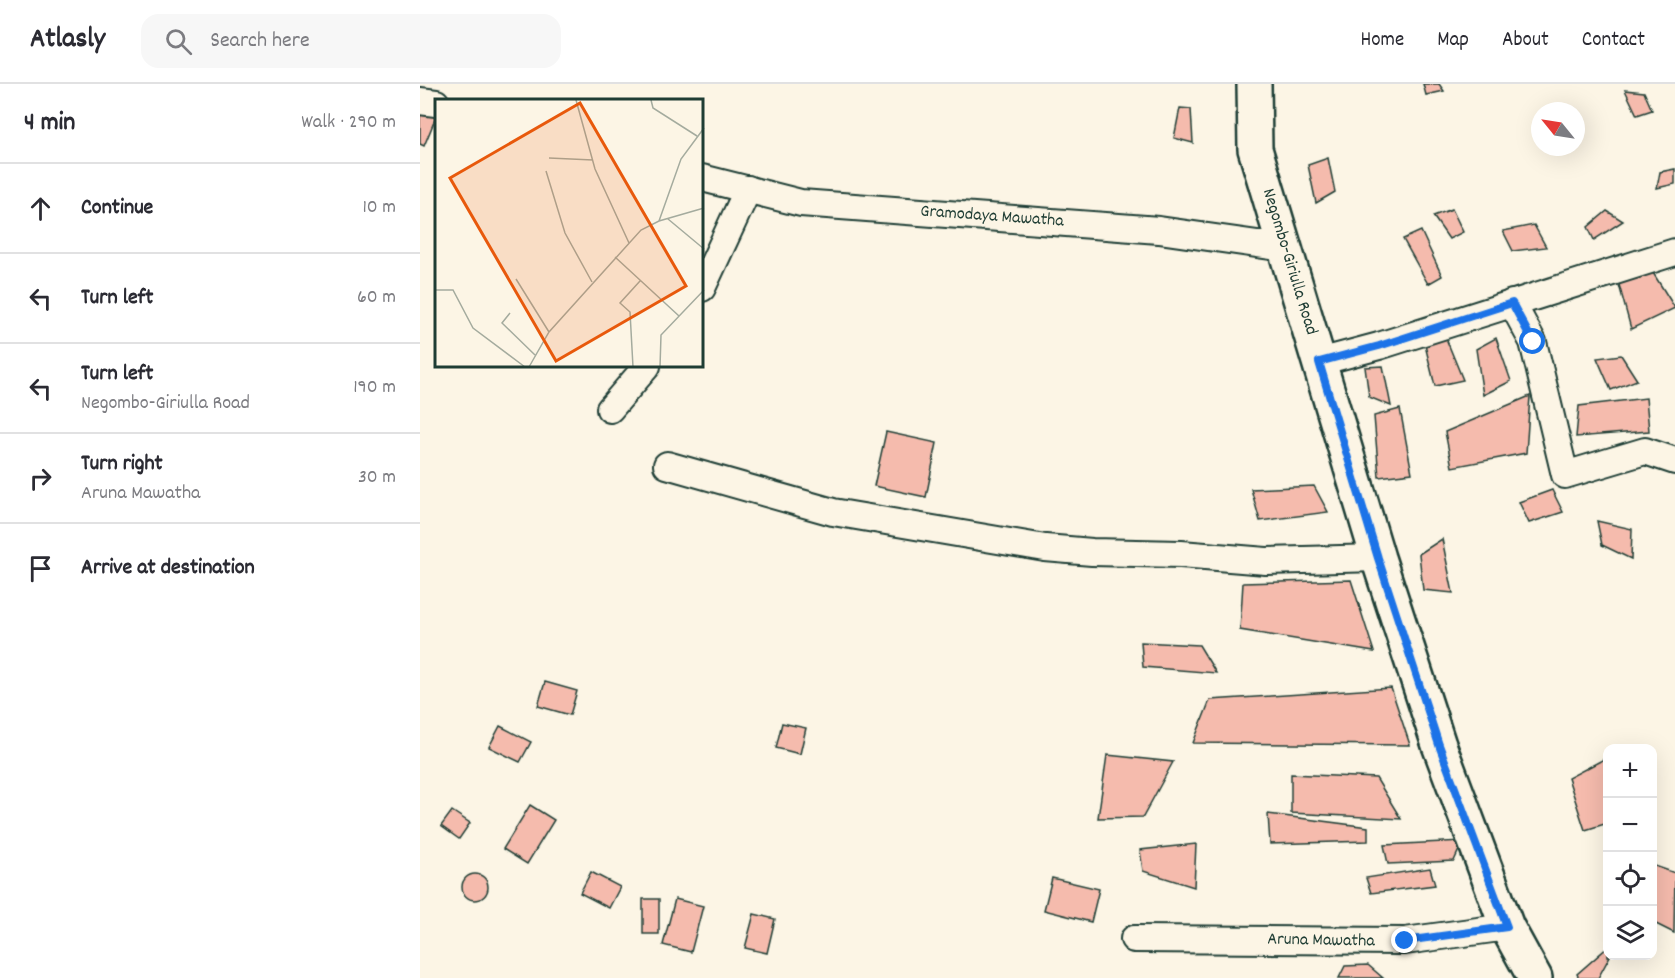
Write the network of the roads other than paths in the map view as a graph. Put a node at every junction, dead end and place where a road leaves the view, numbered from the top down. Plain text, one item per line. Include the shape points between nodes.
1 (1254, 84) edge
2 (420, 101) edge
3 (435, 103) edge
4 (704, 178) edge
5 (748, 189) junction
6 (1285, 248) junction
7 (1675, 252) edge
8 (704, 284) edge
9 (1512, 303) junction
10 (1319, 362) junction
11 (645, 368) edge
12 (610, 409) dead end
13 (1675, 461) edge
14 (667, 465) dead end
15 (1378, 558) junction
16 (1507, 927) junction
17 (1134, 939) dead end
18 (1535, 978) edge

1 - 6 main road, Negombo-Giriulla Road via 1255,149
2 - 3 street
4 - 5 street, Gramodaya Mawatha
5 - 6 street, Gramodaya Mawatha via 801,203 1159,230
5 - 8 street
6 - 10 main road, Negombo-Giriulla Road
7 - 9 street
9 - 10 street
9 - 13 street via 1533,342 1565,475 1645,451
10 - 15 main road, Negombo-Giriulla Road
11 - 12 street
14 - 15 street via 833,513 1045,548 1266,561
15 - 16 main road, Negombo-Giriulla Road via 1439,745
16 - 17 street, Aruna Mawatha via 1405,941
16 - 18 main road, Negombo-Giriulla Road

